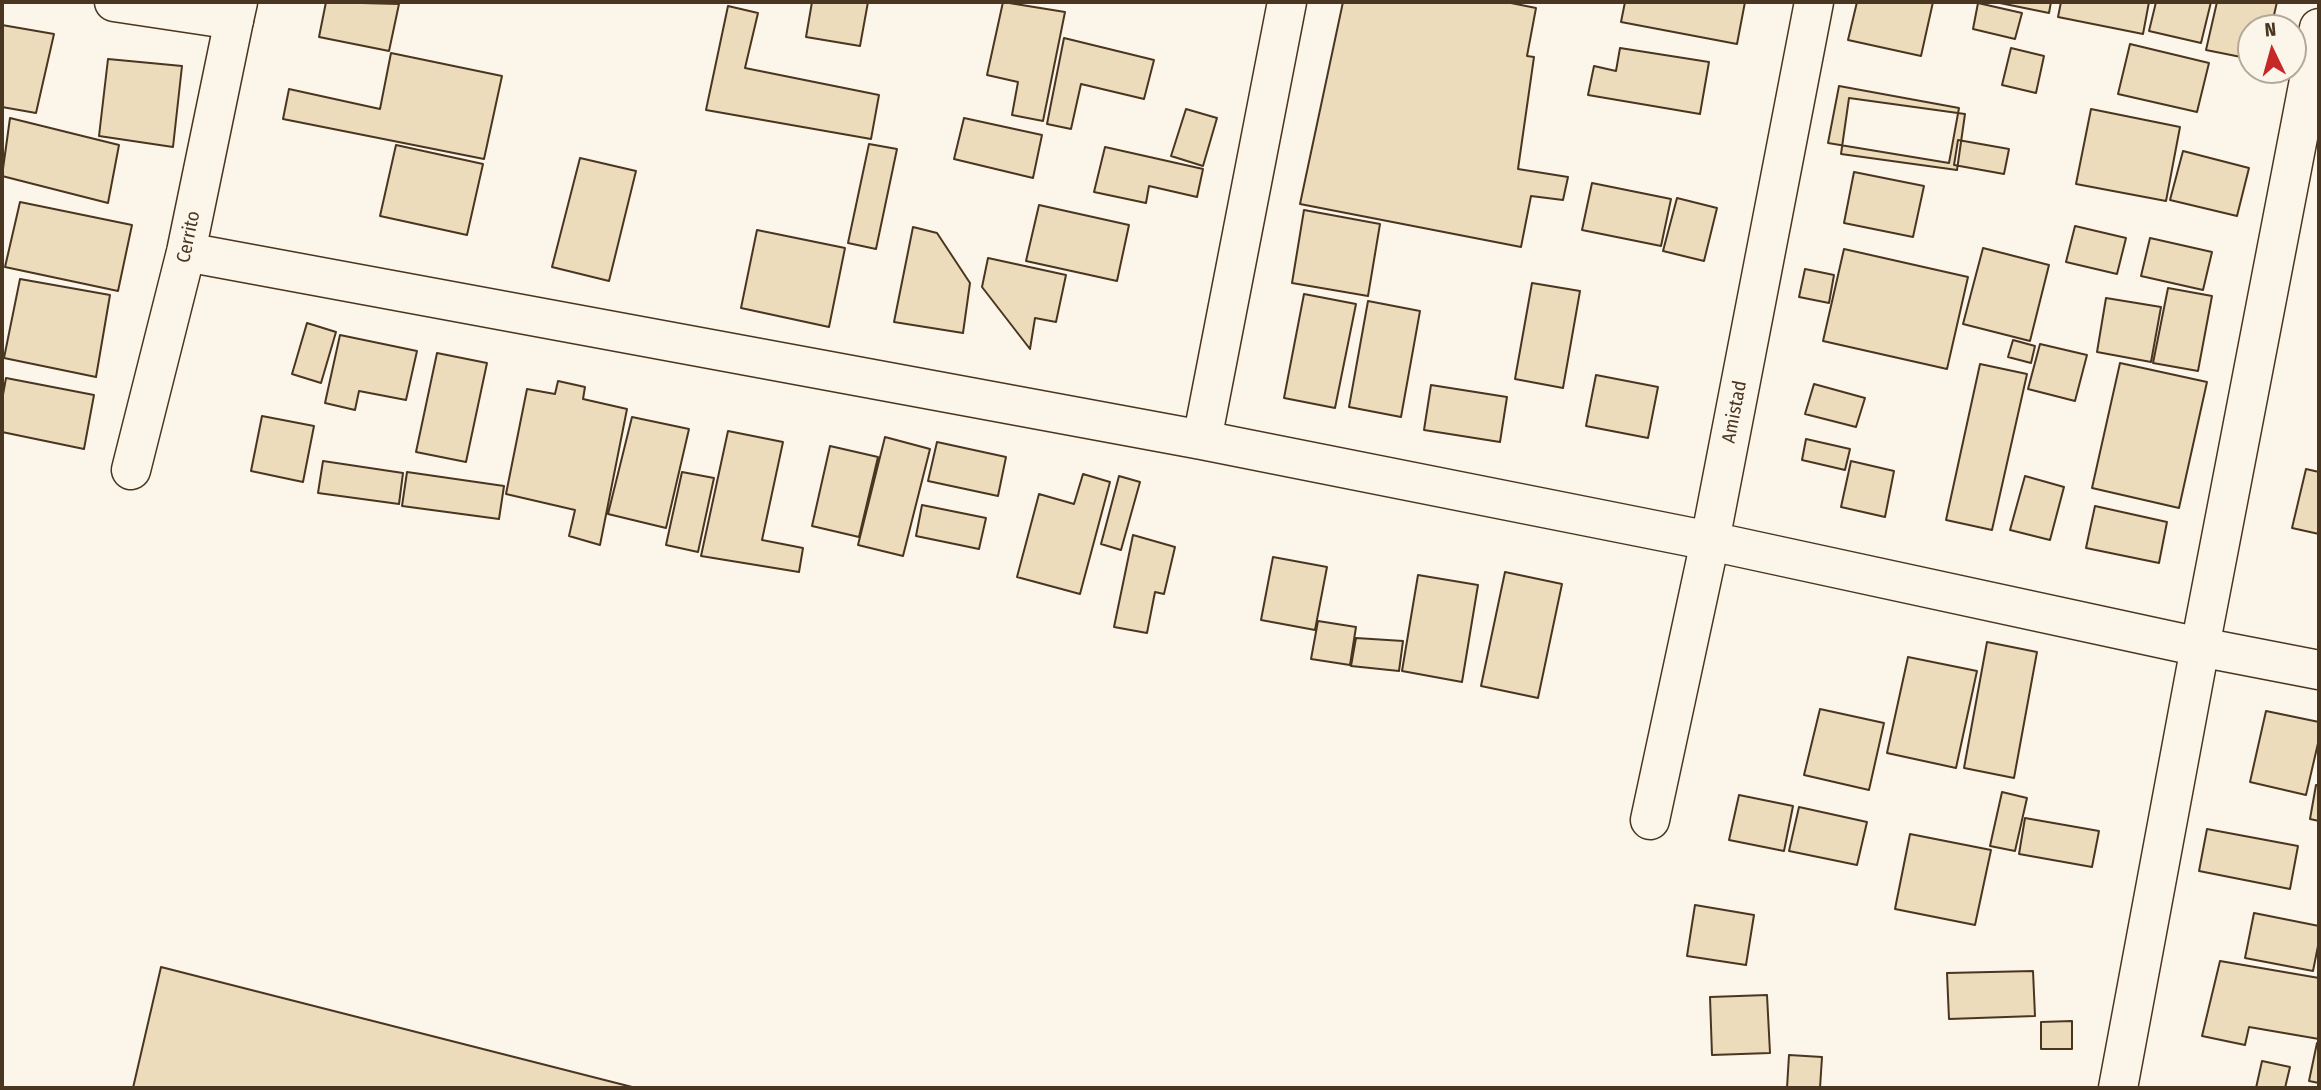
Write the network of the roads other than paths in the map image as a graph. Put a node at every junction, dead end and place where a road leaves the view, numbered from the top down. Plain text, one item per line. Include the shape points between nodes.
1 (114, 2) edge
2 (1287, 2) edge
3 (1814, 2) edge
4 (236, 11) edge
5 (2319, 28) edge
6 (187, 252) junction
7 (1202, 440) junction
8 (131, 470) dead end
9 (1710, 541) junction
10 (2200, 647) junction
11 (2319, 670) edge
12 (1650, 820) dead end
13 (2118, 1088) edge

1 - 4 street
2 - 7 street
3 - 9 street, Amistad
4 - 6 street, Cerrito
5 - 10 street
6 - 7 street
6 - 8 street, Cerrito
7 - 9 street
9 - 10 street
9 - 12 street, Amistad
10 - 11 street
10 - 13 street

